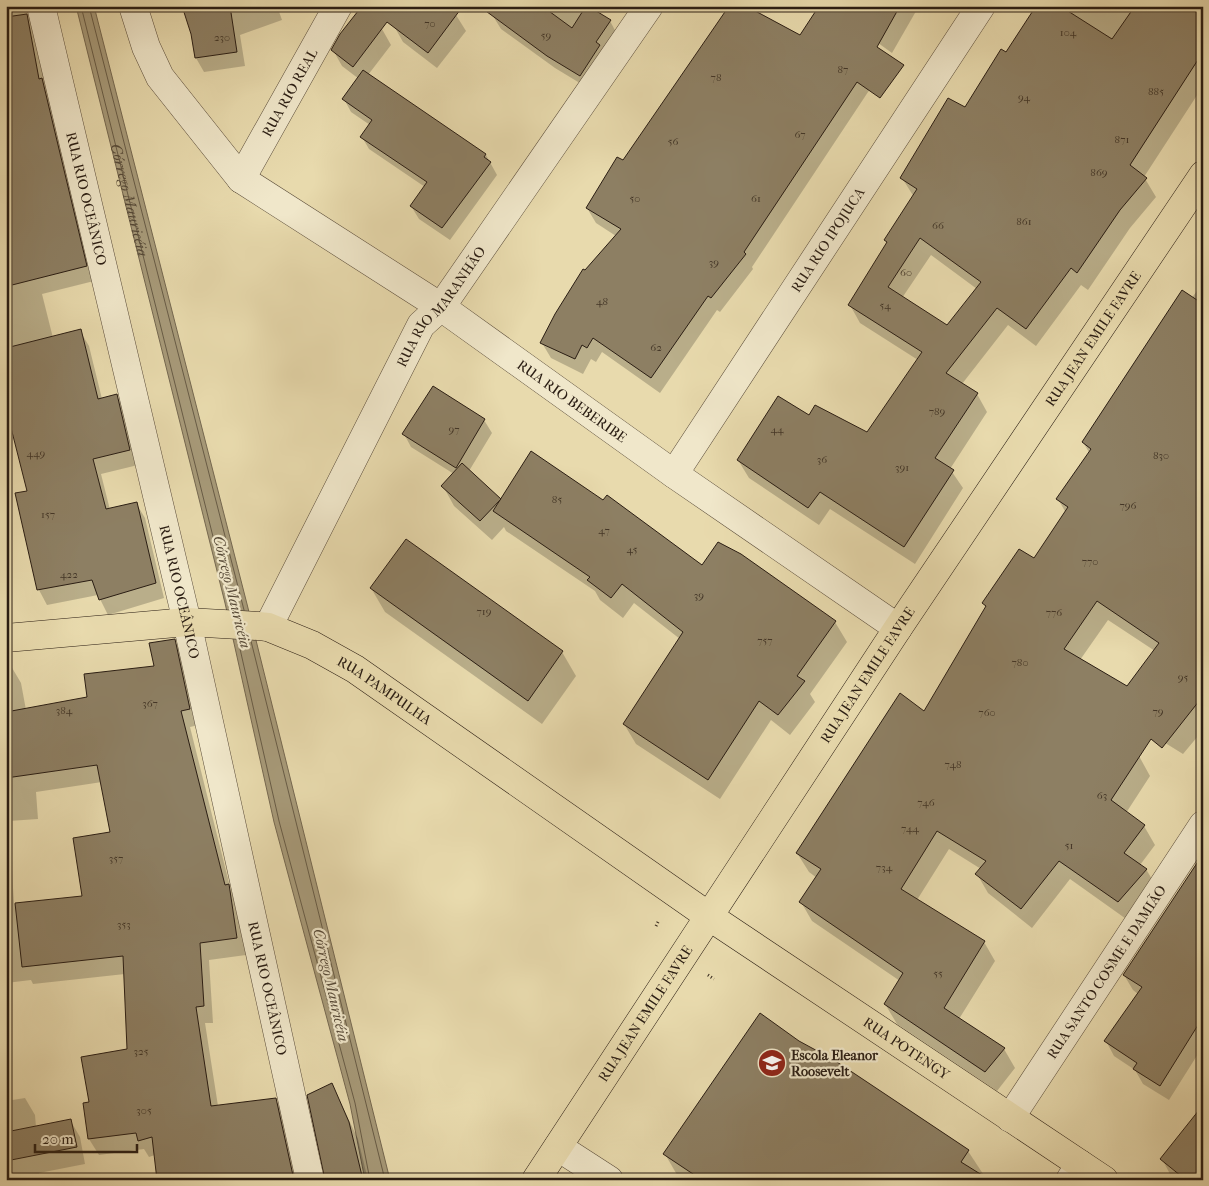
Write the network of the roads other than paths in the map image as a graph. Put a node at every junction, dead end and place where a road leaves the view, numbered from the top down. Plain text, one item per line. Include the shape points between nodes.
1 (41, 6) edge
2 (133, 6) edge
3 (338, 6) edge
4 (649, 6) edge
5 (981, 6) edge
6 (1203, 175) edge
7 (241, 179) junction
8 (442, 307) junction
9 (674, 474) junction
10 (186, 622) junction
11 (263, 626) junction
12 (898, 628) junction
13 (6, 638) edge
14 (1203, 825) edge
15 (710, 917) junction
16 (1010, 1118) junction
17 (558, 1147) junction
18 (1075, 1172) edge
19 (310, 1180) edge
20 (536, 1180) edge
21 (609, 1180) edge
22 (1104, 1180) edge

1 - 10 street, RUA RIO OCEÂNICO
2 - 7 street via 160,77
3 - 7 street, RUA RIO REAL
4 - 8 street, RUA RIO MARANHÃO
5 - 9 street, RUA RIO IPOJUCA
6 - 12 main road, RUA JEAN EMILE FAVRE
7 - 8 street, RUA RIO BEBERIBE
8 - 9 street, RUA RIO BEBERIBE
8 - 11 street, RUA RIO MARANHÃO via 420,325
9 - 12 street, RUA RIO BEBERIBE
10 - 11 main road, RUA PAMPULHA
10 - 13 main road, RUA PAMPULHA
10 - 19 street, RUA RIO OCEÂNICO
11 - 15 main road, RUA PAMPULHA via 312,645 355,669
12 - 15 main road, RUA JEAN EMILE FAVRE
14 - 16 street, RUA SANTO COSME E DAMIÃO
15 - 16 main road, RUA POTENGY
15 - 17 main road, RUA JEAN EMILE FAVRE
16 - 18 main road, RUA POTENGY
17 - 20 main road, RUA JEAN EMILE FAVRE
17 - 21 street
18 - 22 main road, RUA POTENGY

